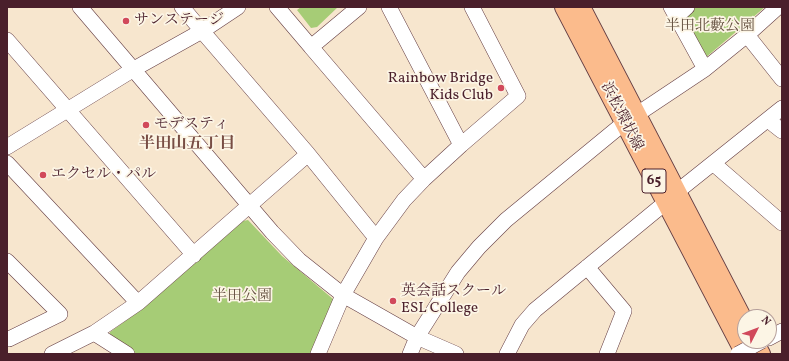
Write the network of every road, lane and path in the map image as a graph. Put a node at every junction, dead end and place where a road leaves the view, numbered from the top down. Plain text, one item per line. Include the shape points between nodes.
1 (80, 7) edge
2 (182, 7) edge
3 (238, 7) edge
4 (276, 7) edge
5 (359, 7) edge
6 (389, 7) edge
7 (472, 7) edge
8 (564, 7) edge
9 (581, 7) edge
10 (778, 7) edge
11 (678, 10) edge
12 (202, 31) junction
13 (747, 35) junction
14 (7, 40) edge
15 (312, 47) junction
16 (134, 69) junction
17 (705, 69) junction
18 (782, 79) edge
19 (782, 108) edge
20 (66, 110) junction
21 (631, 119) junction
22 (768, 120) junction
23 (782, 131) edge
24 (461, 145) junction
25 (7, 147) edge
26 (308, 154) junction
27 (7, 163) edge
28 (714, 164) junction
29 (424, 179) junction
30 (672, 197) junction
31 (250, 206) junction
32 (782, 223) edge
33 (376, 238) junction
34 (194, 255) junction
35 (7, 262) edge
36 (587, 267) junction
37 (342, 295) junction
38 (138, 303) junction
39 (737, 309) edge
40 (94, 333) junction
41 (417, 337) junction
42 (8, 339) edge
43 (747, 349) edge
44 (52, 354) edge
45 (127, 354) edge
46 (318, 354) edge
47 (410, 354) edge
48 (456, 354) edge
49 (507, 354) edge
50 (607, 354) edge
51 (738, 354) edge
52 (745, 354) edge

1 - 16 street
2 - 12 street
3 - 12 street
4 - 15 street
5 - 15 street
6 - 24 street
7 - 24 street via 518,96
8 - 21 main road, 浜松環状線 / 65
9 - 21 main road, 浜松環状線 / 65
10 - 13 street
11 - 17 street
12 - 16 street
12 - 26 street
13 - 17 street
13 - 18 street
14 - 20 street
15 - 29 street
16 - 20 street
16 - 31 street
17 - 21 street
19 - 22 street
20 - 25 street
20 - 34 street
21 - 30 main road, 浜松環状線 / 65
21 - 41 street via 506,220 479,247 458,272
22 - 23 street
22 - 28 street
24 - 29 street
26 - 31 street
26 - 33 street
27 - 38 street
28 - 30 street
28 - 32 street
29 - 33 street via 404,200
30 - 36 street
30 - 39 main road, 浜松環状線 / 65
30 - 52 main road, 浜松環状線 / 65
31 - 34 street
31 - 37 street via 299,260
33 - 37 street
34 - 38 street
35 - 42 street via 60,314
36 - 49 street via 535,310 522,325
36 - 50 street via 624,311
37 - 41 street
37 - 46 street
38 - 40 street
40 - 44 street
40 - 45 street
41 - 47 street
41 - 48 street
43 - 51 street, bridge

